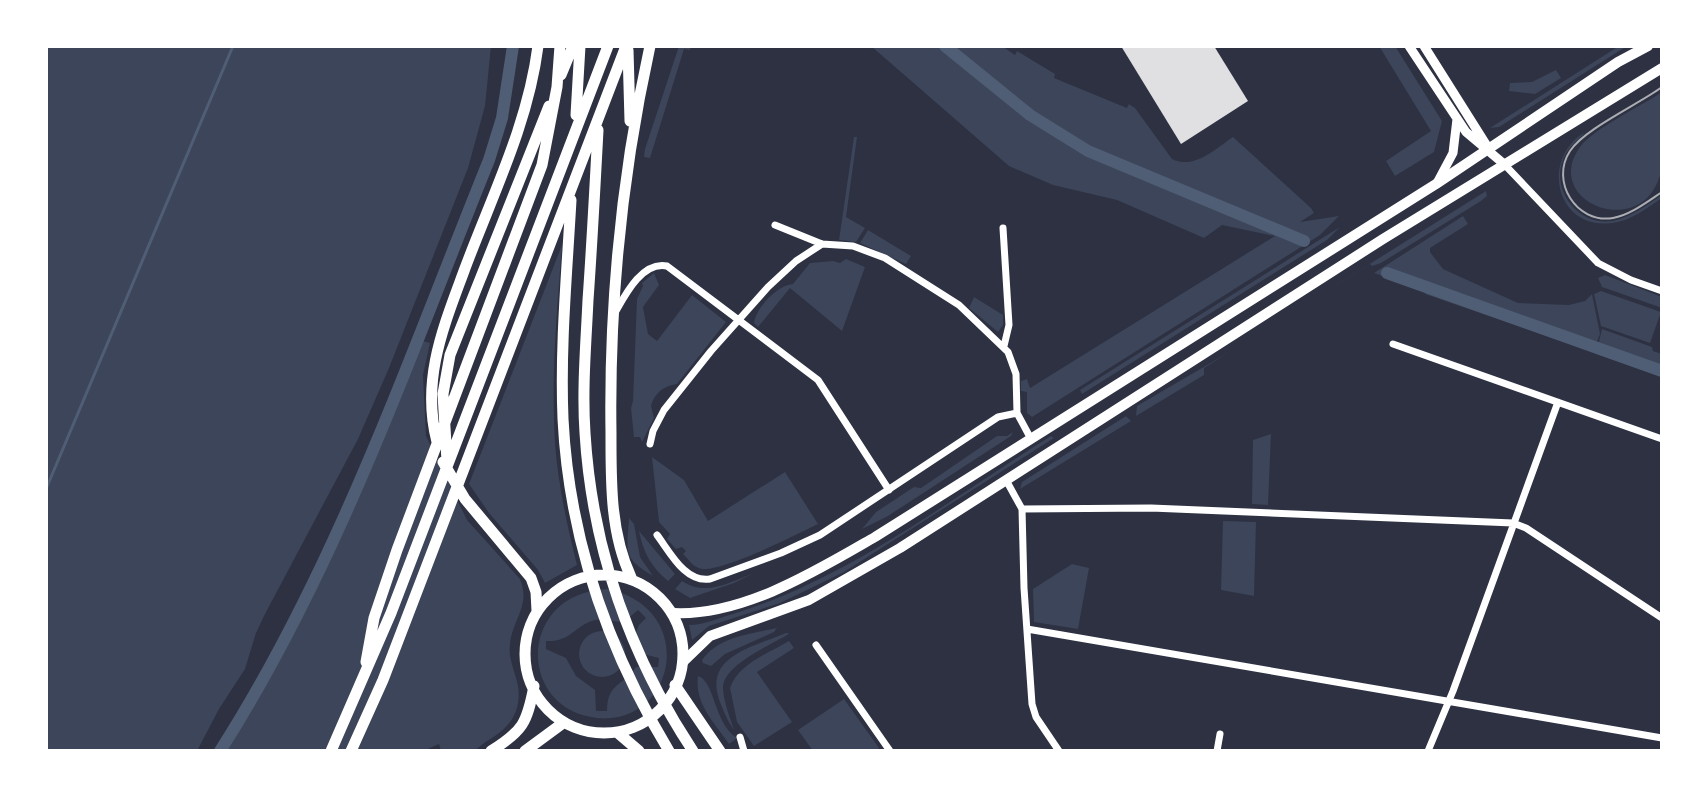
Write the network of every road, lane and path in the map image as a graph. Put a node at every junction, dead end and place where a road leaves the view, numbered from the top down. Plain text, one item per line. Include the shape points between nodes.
1 (538, 46) edge
2 (560, 46) edge
3 (573, 46) edge
4 (580, 46) edge
5 (606, 46) edge
6 (627, 46) edge
7 (650, 46) edge
8 (1409, 46) edge
9 (1424, 46) edge
10 (1648, 46) edge
11 (1662, 68) edge
12 (1457, 119) junction
13 (632, 133) junction
14 (1488, 149) junction
15 (1504, 164) junction
16 (1436, 184) junction
17 (775, 225) dead end
18 (1003, 228) dead end
19 (822, 244) junction
20 (1662, 291) edge
21 (613, 316) junction
22 (737, 321) junction
23 (1393, 344) dead end
24 (1004, 346) junction
25 (1558, 402) junction
26 (1017, 413) junction
27 (1031, 439) junction
28 (1662, 439) edge
29 (650, 444) dead end
30 (451, 475) junction
31 (1006, 480) junction
32 (889, 490) junction
33 (1022, 509) junction
34 (1513, 523) junction
35 (657, 535) dead end
36 (631, 577) junction
37 (537, 611) junction
38 (674, 613) junction
39 (1662, 618) edge
40 (1027, 629) junction
41 (816, 645) dead end
42 (682, 663) junction
43 (364, 679) junction
44 (675, 685) junction
45 (534, 686) junction
46 (1448, 701) junction
47 (563, 723) junction
48 (618, 733) junction
49 (1220, 734) dead end
50 (740, 737) dead end
51 (1662, 738) edge
52 (352, 750) edge
53 (331, 751) edge
54 (491, 751) edge
55 (525, 751) edge
56 (639, 751) edge
57 (669, 751) edge
58 (693, 751) edge
59 (720, 751) edge
60 (744, 751) edge
61 (890, 751) edge
62 (1059, 751) edge
63 (1217, 751) edge
64 (1428, 751) edge

1 - 30 main road via 524,113 433,363 432,418
2 - 43 main road via 542,165 404,529 374,618
3 - 30 main road via 447,367 443,415
4 - 57 main road via 563,357 571,494 583,553 615,648
5 - 43 main road
5 - 58 main road via 585,376 592,502 636,648
6 - 13 main road
6 - 52 main road
7 - 13 main road
8 - 12 street
9 - 14 street
10 - 14 main road
11 - 15 main road
12 - 14 street
12 - 16 street via 1453,153
13 - 21 main road
14 - 15 street
14 - 16 main road
15 - 20 street via 1598,263
15 - 31 main road
16 - 27 main road
17 - 19 street
18 - 24 street via 1009,325
19 - 22 street via 796,261
19 - 24 street via 853,246 900,266 959,305
21 - 22 street via 632,285 655,266 667,266
21 - 36 main road via 611,479 622,559
22 - 29 street via 664,410
22 - 32 street via 818,380
23 - 25 street
24 - 26 street via 1015,370
25 - 28 street
25 - 34 street
26 - 27 street
26 - 32 street via 998,417
27 - 38 main road via 875,537 777,589 717,611
30 - 37 main road via 531,578
31 - 33 street
31 - 42 main road via 809,600 710,636
32 - 35 street via 803,544 710,579 689,575
33 - 34 street via 1151,508
33 - 40 street
34 - 39 street
34 - 46 street
36 - 37 main road via 602,574 570,582
36 - 38 main road via 656,592
37 - 45 main road via 525,646
38 - 42 main road via 682,637
40 - 46 street
40 - 62 street via 1032,704
41 - 61 street
42 - 44 main road
43 - 53 main road
44 - 48 main road via 650,719
44 - 59 main road
45 - 47 main road
45 - 54 main road via 522,728
46 - 51 street
46 - 64 street
47 - 48 main road via 588,734
47 - 55 main road
48 - 56 main road
49 - 63 street
50 - 60 street

